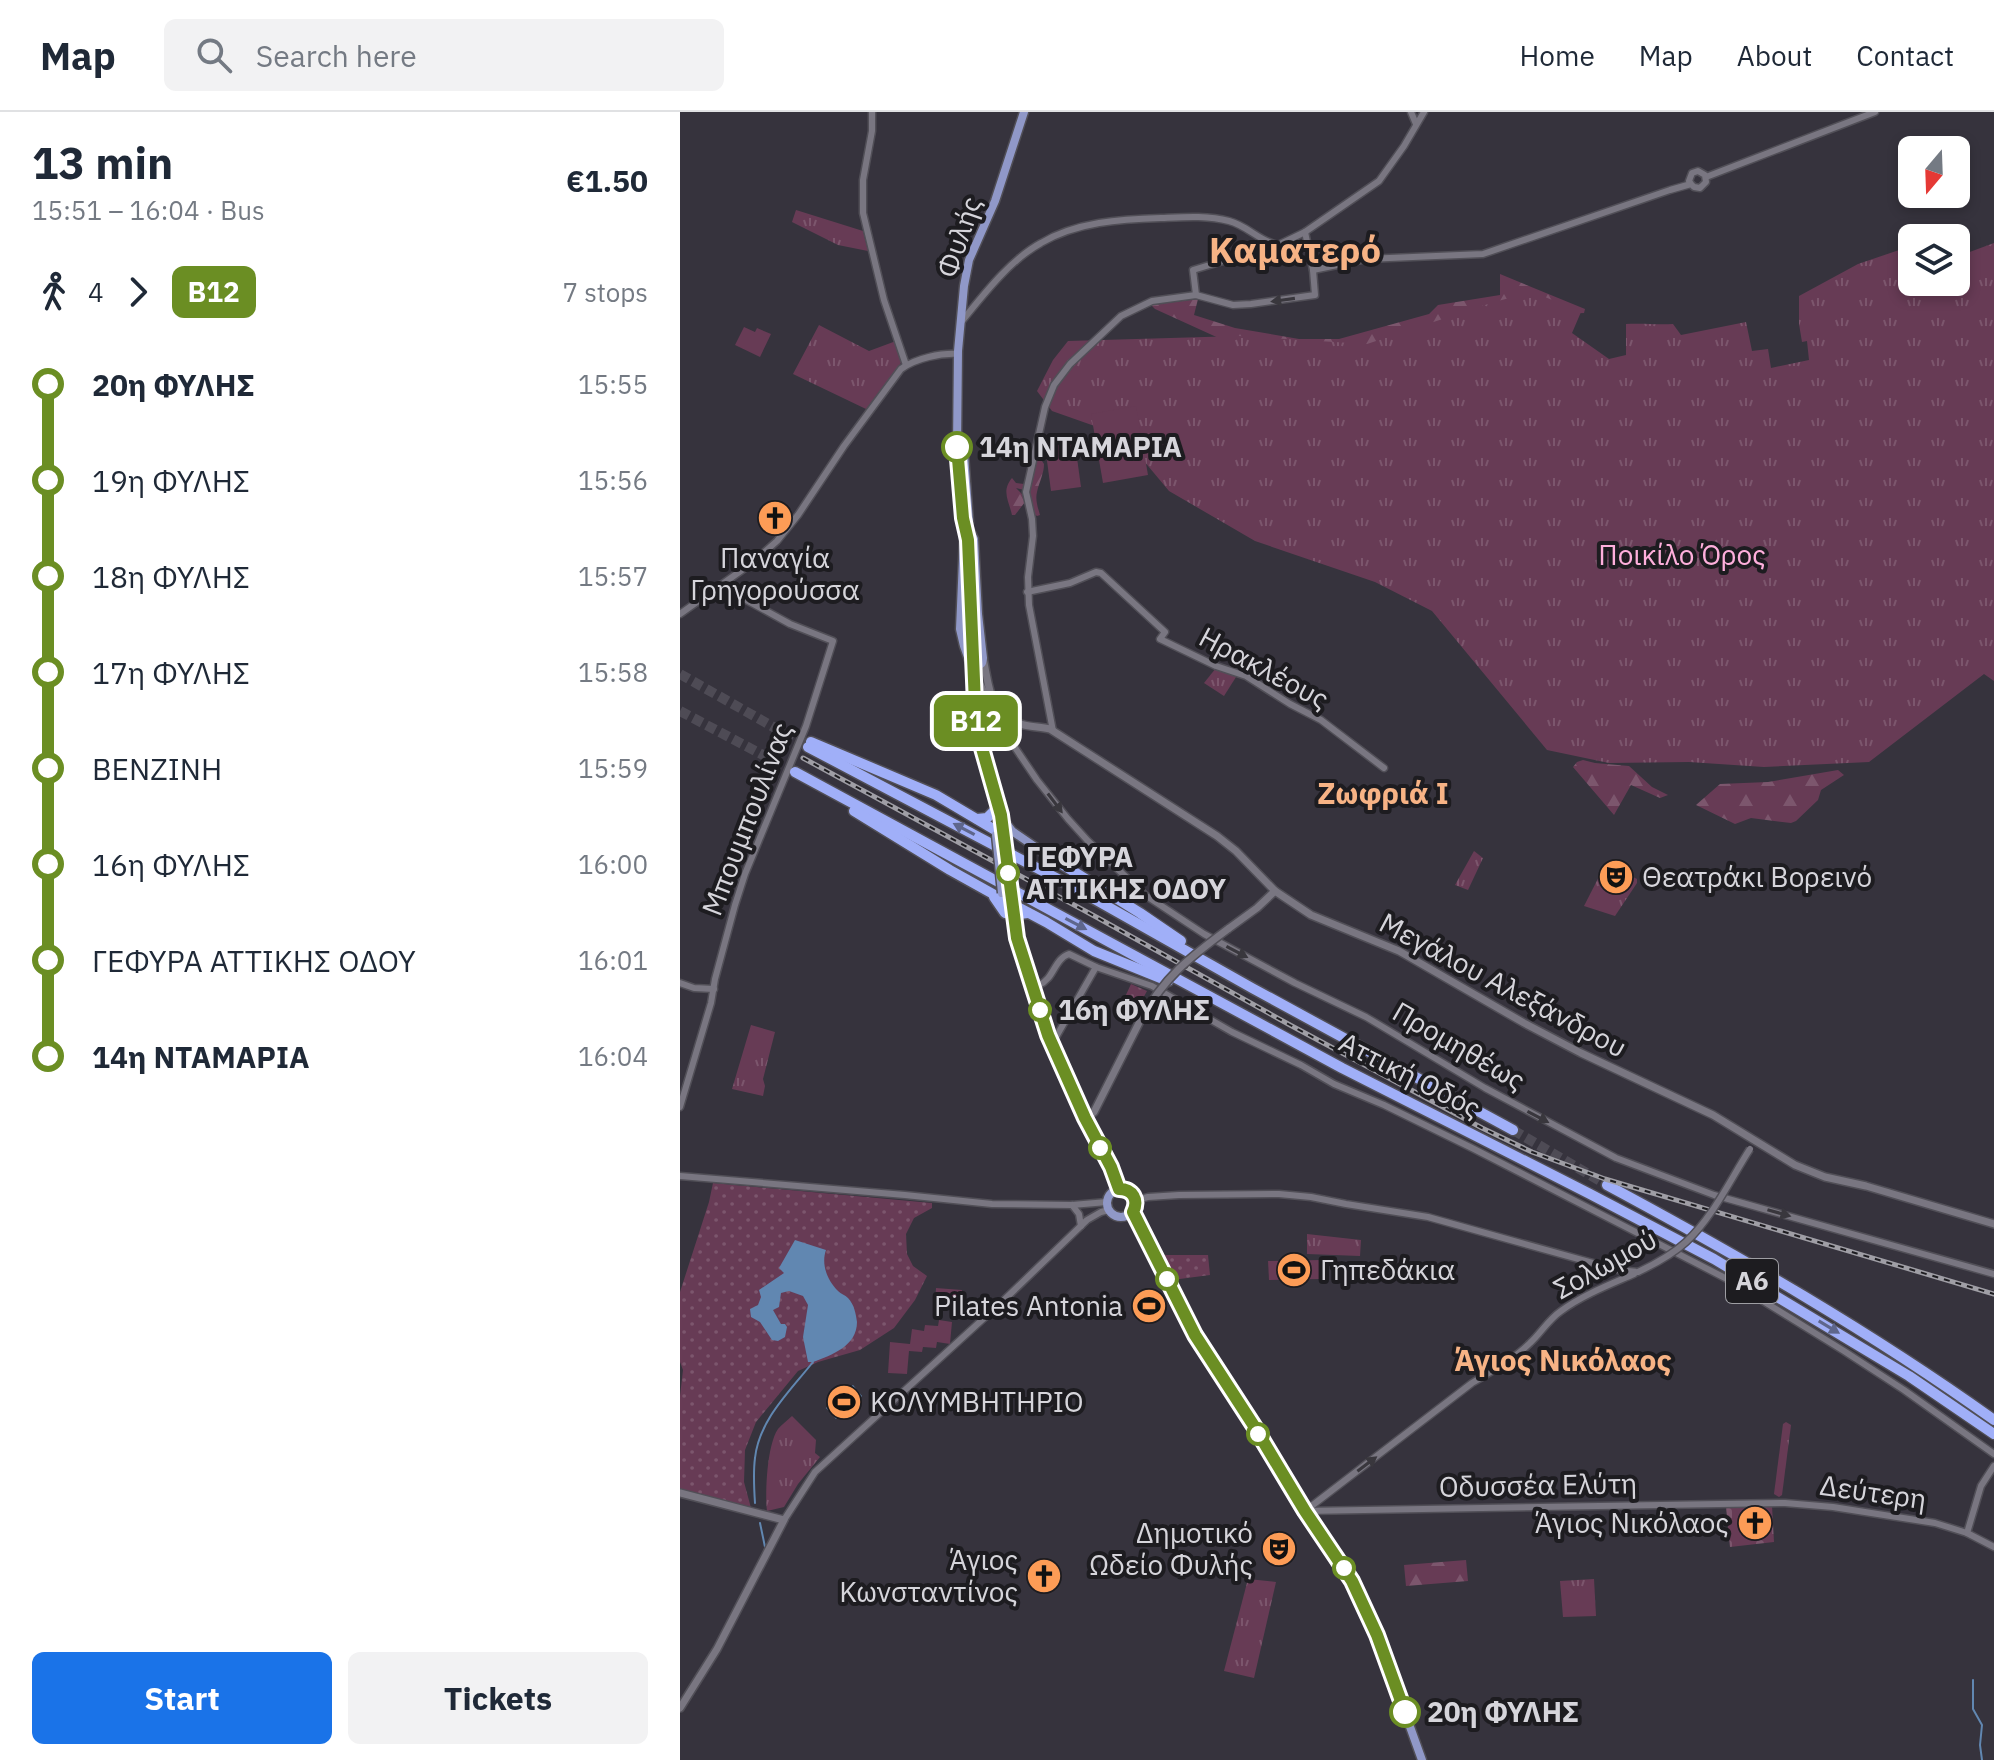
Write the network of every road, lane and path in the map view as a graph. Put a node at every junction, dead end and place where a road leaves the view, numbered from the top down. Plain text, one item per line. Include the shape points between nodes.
1 (872, 112) edge
2 (1024, 112) edge
3 (1411, 112) edge
4 (1424, 112) edge
5 (1875, 112) edge
6 (1416, 124) junction
7 (1706, 177) junction
8 (1691, 184) junction
9 (1305, 232) junction
10 (1278, 245) junction
11 (1313, 270) junction
12 (1196, 295) junction
13 (960, 324) junction
14 (958, 354) junction
15 (906, 365) junction
16 (958, 429) junction
17 (963, 518) junction
18 (969, 529) junction
19 (968, 540) junction
20 (719, 585) junction
21 (1027, 592) junction
22 (680, 614) edge
23 (973, 651) tunnel mouth
24 (983, 658) junction
25 (970, 663) junction
26 (974, 705) tunnel mouth
27 (993, 711) junction
28 (1024, 726) junction
29 (1053, 731) junction
30 (1384, 768) dead end
31 (795, 772) tunnel mouth
32 (835, 794) junction
33 (998, 813) junction
34 (975, 819) junction
35 (999, 834) junction
36 (1020, 837) junction
37 (1044, 853) joint
38 (1275, 891) junction
39 (1007, 901) junction
40 (1030, 914) junction
41 (1014, 922) junction
42 (1096, 967) junction
43 (1030, 981) junction
44 (680, 983) edge
45 (1252, 988) junction
46 (714, 989) junction
47 (1270, 1029) junction
48 (1048, 1041) junction
49 (680, 1107) edge
50 (1085, 1118) junction
51 (1513, 1130) tunnel mouth
52 (1755, 1141) junction
53 (680, 1176) edge
54 (1607, 1185) tunnel mouth
55 (1119, 1189) junction
56 (1136, 1200) junction
57 (1072, 1205) junction
58 (1108, 1206) junction
59 (1133, 1212) junction
60 (1994, 1224) edge
61 (1081, 1226) junction
62 (1618, 1270) junction
63 (1638, 1272) junction
64 (1994, 1274) edge
65 (1626, 1277) junction
66 (1994, 1420) edge
67 (1994, 1434) edge
68 (1994, 1454) edge
69 (1994, 1466) edge
70 (680, 1493) edge
71 (1772, 1504) joint
72 (1305, 1511) junction
73 (784, 1520) junction
74 (1970, 1534) junction
75 (1994, 1547) edge
76 (680, 1708) edge
77 (1422, 1760) edge

1 - 15 street via 863,213
2 - 13 main road, Φυλής via 969,260
3 - 6 street
4 - 6 street
5 - 7 street
6 - 9 street via 1379,181
7 - 8 street via 1700,188
7 - 8 street via 1695,171
8 - 11 street via 1483,254 1362,260
9 - 10 street
9 - 11 street
10 - 12 street via 1193,270
10 - 13 street via 1238,224 1213,218 1084,226 1029,251 994,282
11 -> 12 street via 1315,295 1233,305
12 - 21 street via 1152,301 1121,316 1070,364 1051,390 1026,489 1033,536
13 - 14 main road, Φυλής
14 - 15 street
14 - 16 main road, Φυλής
15 - 20 street via 783,534
16 - 17 main road, Φυλής
16 - 18 main road, Φυλής
17 - 19 main road, Φυλής
17 - 25 main road via 960,629
18 - 19 main road, Φυλής
18 - 24 main road
19 - 23 main road, Φυλής
20 - 22 street
20 - 46 street, Μπουμπουλίνας via 833,641 801,740 743,882
21 - 29 street
21 - 30 street, Ηρακλέους via 1101,573 1165,632 1160,639 1246,676 1321,720
24 - 25 main road via 979,666
24 - 28 main road, Μεγάλου Αλεξάνδρου via 998,711
25 - 27 main road
26 - 33 main road
27 - 28 main road, Μεγάλου Αλεξάνδρου via 1006,723
27 -> 64 street, Προμηθέως via 1037,780 1088,841 1145,895 1204,934 1366,1017 1616,1158 1714,1195
28 - 29 main road, Μεγάλου Αλεξάνδρου
29 - 38 main road, Μεγάλου Αλεξάνδρου via 1217,836
31 - 32 highway, Αττική Οδός / Α6
32 - 39 highway via 853,810
32 -> 47 highway, Αττική Οδός / Α6
33 - 34 highway
33 - 35 main road
33 - 36 main road
34 - 35 highway
45 -> 34 highway, Αττική Οδός via 810,744 936,795
35 - 36 main road
35 - 39 main road, bridge
36 - 37 main road
37 - 45 highway via 1237,973
38 - 50 main road, bridge via 1183,964 1155,994 1094,1112
38 - 52 main road, Μεγάλου Αλεξάνδρου via 1311,915 1399,951 1503,1012 1713,1115
39 - 40 highway
39 - 41 main road
39 - 48 main road via 1012,938
40 - 41 highway via 1019,914
40 - 47 highway via 1109,958
41 - 43 main road
42 - 43 street via 1069,954 1061,956 1045,983
42 - 48 street via 1056,1037
42 - 68 street via 1152,986 1334,1084 1472,1148 1729,1280 1868,1366
43 - 48 main road
44 - 46 street
45 - 51 highway, Αττική Οδός
46 - 49 street, Μπουμπουλίνας
47 -> 67 highway, Αττική Οδός / Α6 via 1714,1259 1909,1376
48 - 50 main road
50 - 55 main road
52 - 60 main road, Μεγάλου Αλεξάνδρου via 1815,1174
52 - 63 street, Σολωμού, bridge via 1695,1233
53 - 57 street via 992,1204
54 - 66 highway, Α6 via 1781,1283
55 - 56 main road via 1131,1192
55 - 58 main road via 1111,1193
56 - 59 main road
56 - 62 street via 1179,1195 1311,1197 1428,1217
57 - 58 street
57 - 61 street
58 - 59 main road via 1120,1217
58 - 61 street
59 - 72 main road via 1195,1335
61 - 73 street via 815,1472
62 - 63 street
62 - 65 street
63 - 65 street, Σολωμού
72 -> 65 street, Σολωμού via 1529,1344 1560,1312
69 - 74 street via 1981,1486 1968,1523
70 - 73 main road
71 - 72 street, Οδυσσέα Ελύτη
71 - 74 street, Δεύτερη via 1833,1507 1935,1523
72 - 77 main road via 1361,1596
73 - 76 main road
74 - 75 street, Δεύτερη

